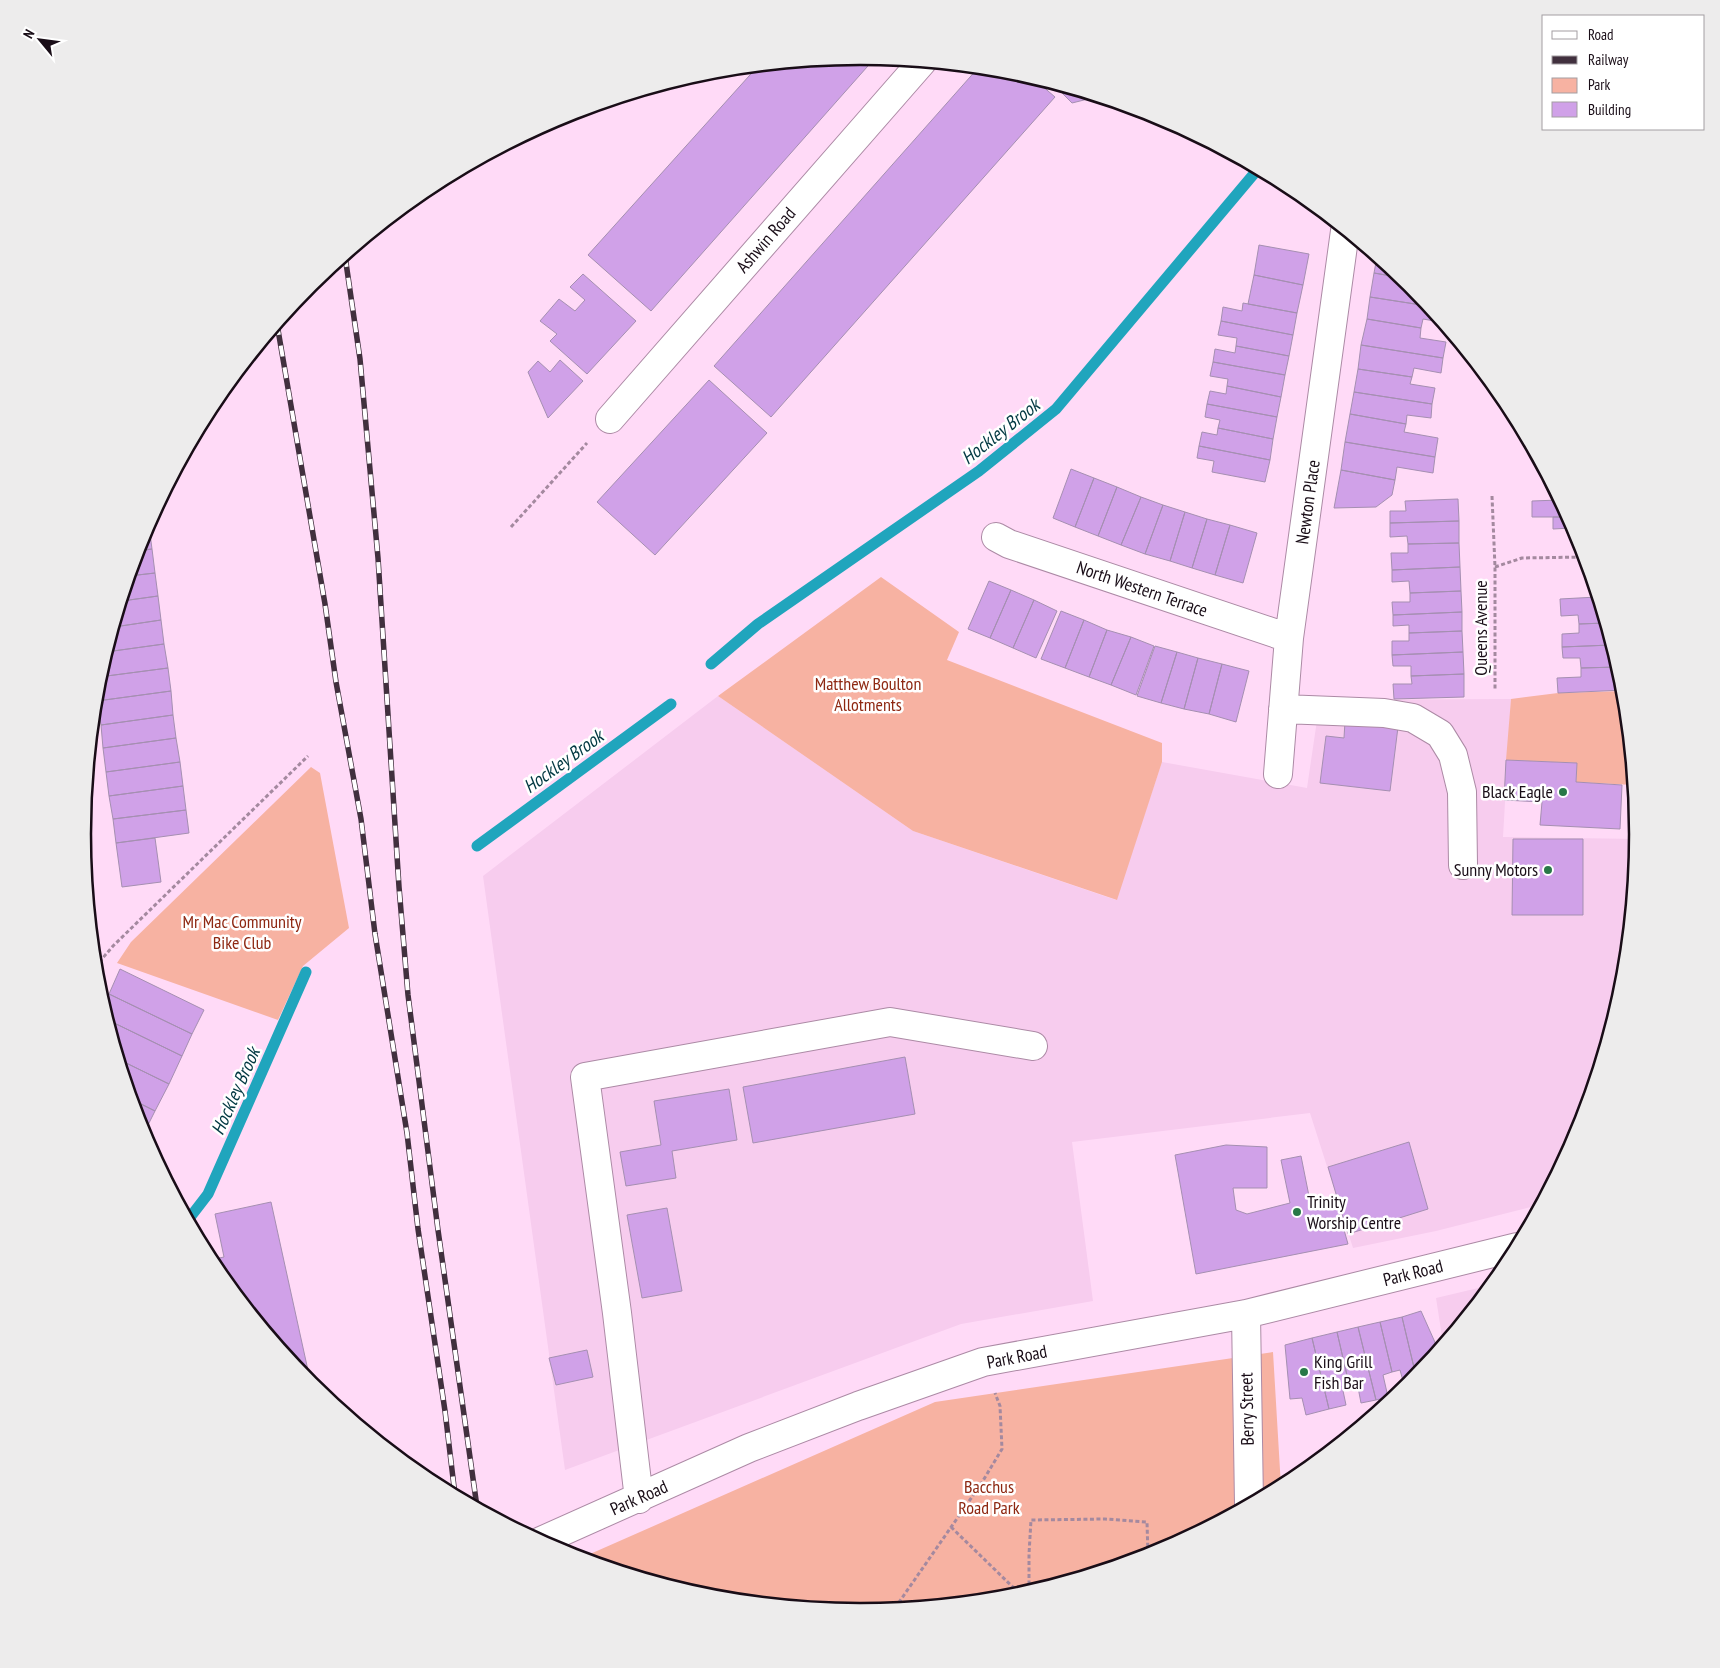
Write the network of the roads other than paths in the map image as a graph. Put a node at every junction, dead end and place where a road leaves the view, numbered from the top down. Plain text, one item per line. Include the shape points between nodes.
1 (917, 68) edge
2 (1344, 237) edge
3 (610, 418) road end
4 (996, 537) dead end
5 (1289, 638) junction
6 (1283, 709) junction
7 (1278, 774) dead end
8 (1463, 865) dead end
9 (1033, 1046) dead end
10 (1506, 1250) edge
11 (1246, 1314) junction
12 (1249, 1497) edge
13 (639, 1498) junction
14 (550, 1537) edge

1 - 3 street, Ashwin Road
2 - 5 street, Newton Place
4 - 5 street, North Western Terrace via 1019,548
5 - 6 street, Newton Place
6 - 7 street, Newton Place
6 - 8 street via 1384,713 1413,718 1440,734 1453,755 1462,792
9 - 13 street via 890,1022 585,1077
10 - 11 street, Park Road
11 - 12 street, Berry Street
11 - 13 street, Park Road via 983,1362 749,1448
13 - 14 street, Park Road

